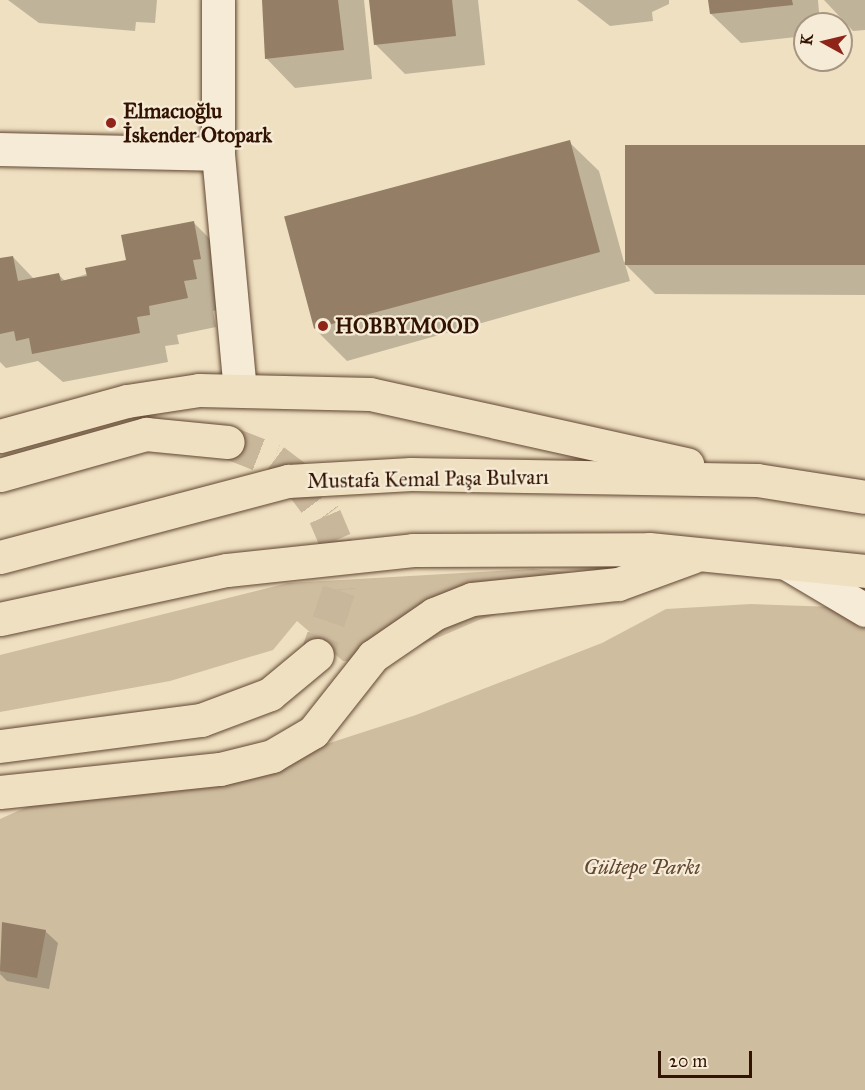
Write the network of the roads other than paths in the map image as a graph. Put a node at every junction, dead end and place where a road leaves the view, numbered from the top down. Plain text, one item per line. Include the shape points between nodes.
1 (218, 0) edge
2 (0, 149) edge
3 (218, 154) junction
4 (240, 390) junction
5 (0, 436) edge
6 (228, 442) tunnel mouth
7 (0, 475) edge
8 (757, 480) junction
9 (865, 497) edge
10 (701, 554) junction
11 (0, 557) edge
12 (786, 563) junction
13 (860, 571) edge
14 (865, 610) edge
15 (0, 619) edge
16 (316, 655) tunnel mouth
17 (0, 746) edge
18 (2, 793) edge

1 - 3 street
2 - 3 street
3 - 4 street
4 - 5 main road via 159,395
4 - 8 main road via 370,394
6 - 7 main road via 146,434
8 - 9 main road, Mustafa Kemal Paşa Bulvarı
8 - 11 main road, Mustafa Kemal Paşa Bulvarı via 411,474 288,481
10 - 12 main road
10 - 15 main road via 649,549 413,550 227,570
10 - 18 main road via 618,584 472,599 434,614 373,656 313,732 272,756 220,769
12 - 13 main road
12 - 14 street
16 - 17 main road via 270,694 201,720

